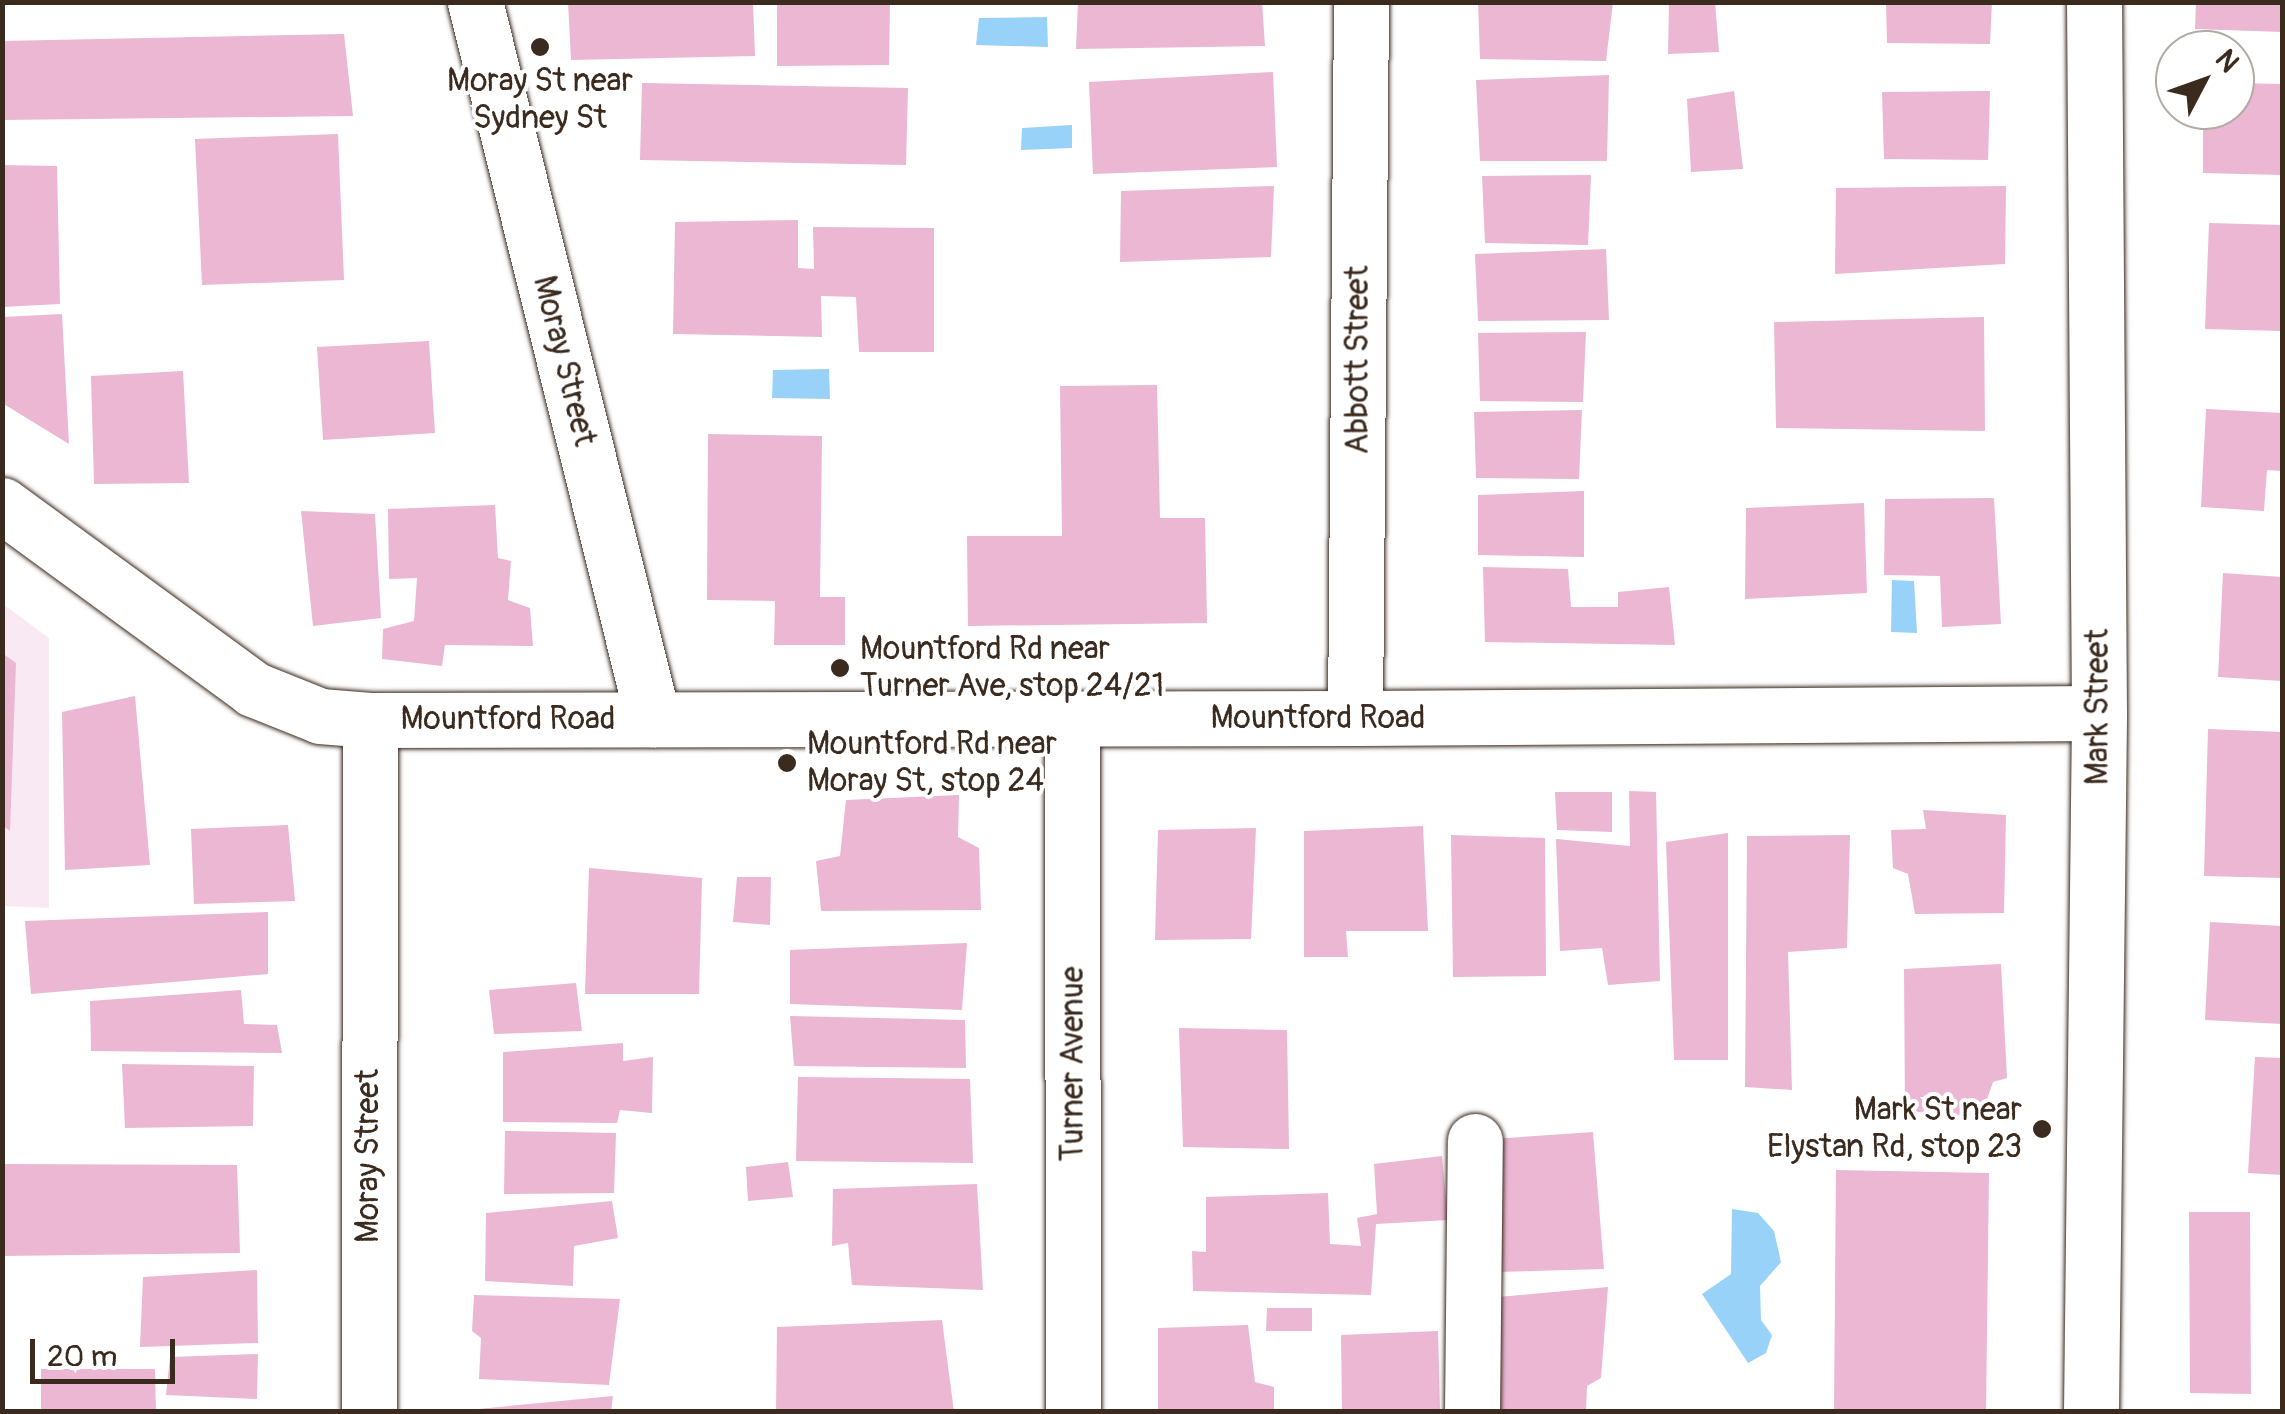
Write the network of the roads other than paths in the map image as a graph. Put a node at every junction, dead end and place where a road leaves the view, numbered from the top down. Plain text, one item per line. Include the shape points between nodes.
1 (475, 2) edge
2 (1361, 2) edge
3 (2094, 2) edge
4 (2, 504) edge
5 (2099, 714) junction
6 (1072, 717) junction
7 (653, 718) junction
8 (1355, 718) junction
9 (370, 720) junction
10 (1474, 1142) dead end
11 (369, 1412) edge
12 (1073, 1412) edge
13 (1472, 1412) edge
14 (2091, 1412) edge

1 - 7 street, Moray Street
2 - 8 street, Abbott Street
3 - 5 street, Mark Street
4 - 9 street, Mountford Road via 252,689 320,716
5 - 8 street, Mountford Road
5 - 14 street, Mark Street
6 - 7 street, Mountford Road
6 - 8 street, Mountford Road
6 - 12 street, Turner Avenue
7 - 9 street, Mountford Road
9 - 11 street, Moray Street
10 - 13 street

